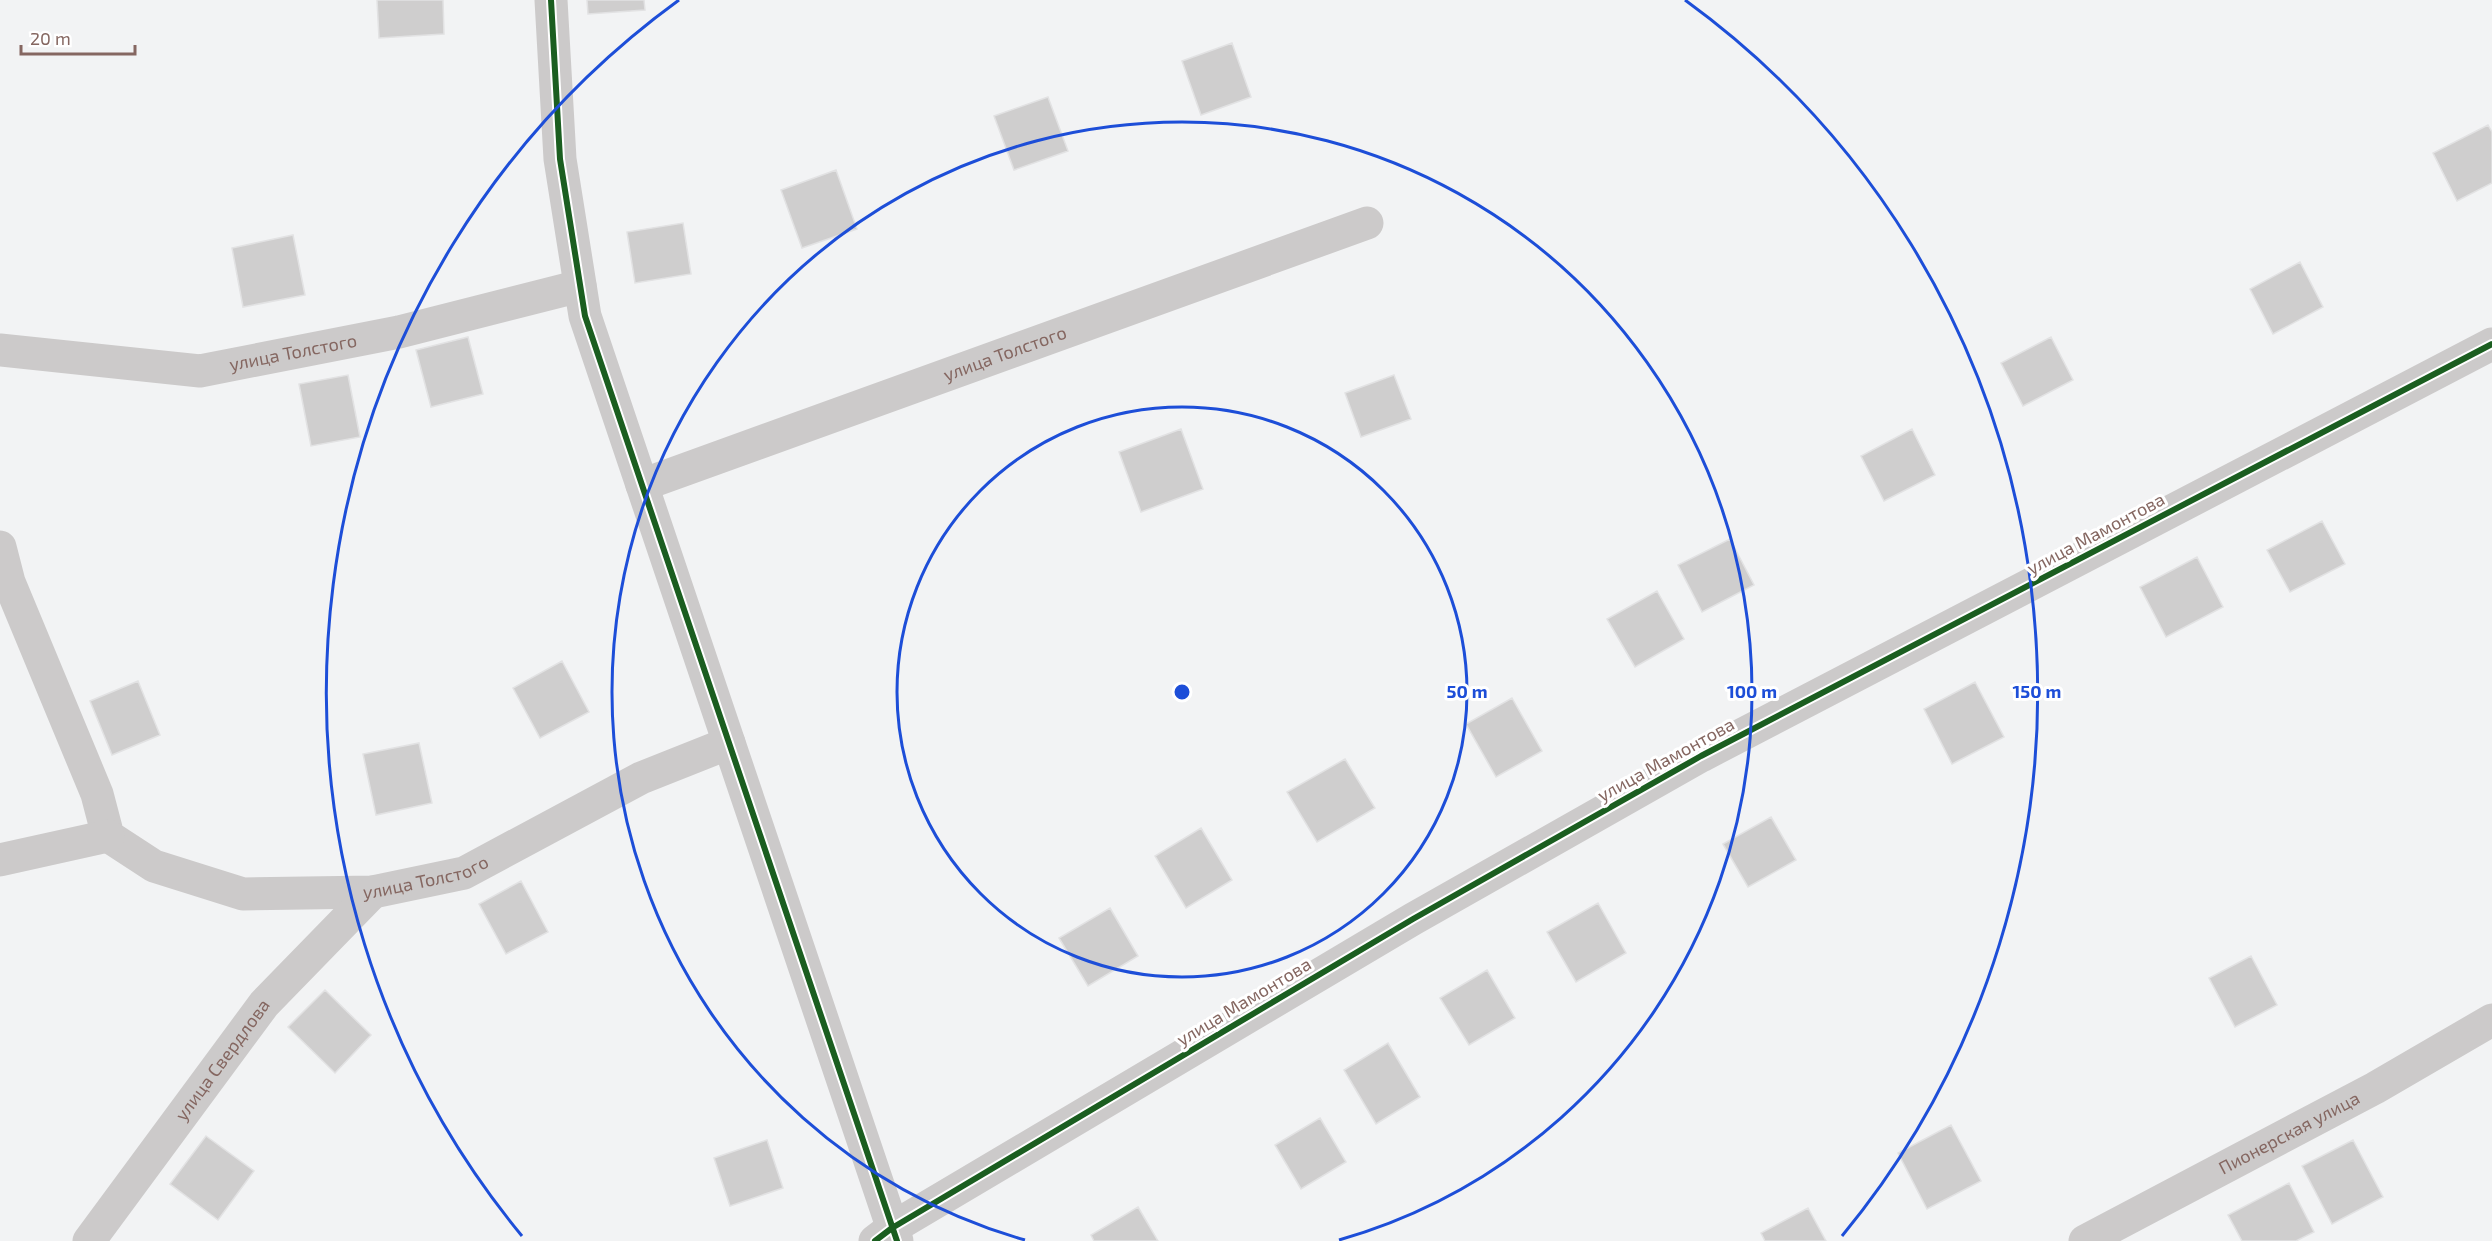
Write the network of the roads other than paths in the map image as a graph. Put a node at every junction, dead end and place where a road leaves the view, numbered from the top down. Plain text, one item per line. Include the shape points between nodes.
1 (551, 0) edge
2 (1367, 223) dead end
3 (580, 286) junction
4 (2492, 344) edge
5 (0, 350) edge
6 (642, 485) junction
7 (0, 547) edge
8 (729, 743) junction
9 (108, 836) junction
10 (0, 860) edge
11 (373, 892) junction
12 (2492, 1020) edge
13 (888, 1237) edge
14 (89, 1241) edge
15 (2085, 1241) edge

1 - 3 street via 560,159
2 - 6 street, улица Толстого
3 - 5 street, улица Толстого via 399,332 200,371
3 - 6 street via 585,316
4 - 13 street, улица Мамонтова via 1701,756 1413,919
6 - 8 street
7 - 9 street via 9,582 97,794
8 - 11 street, улица Толстого via 641,778 464,873
8 - 13 street
9 - 10 street
9 - 11 street, улица Толстого via 154,866 243,894
11 - 14 street, улица Свердлова via 264,1004
12 - 15 street, Пионерская улица via 2375,1088

